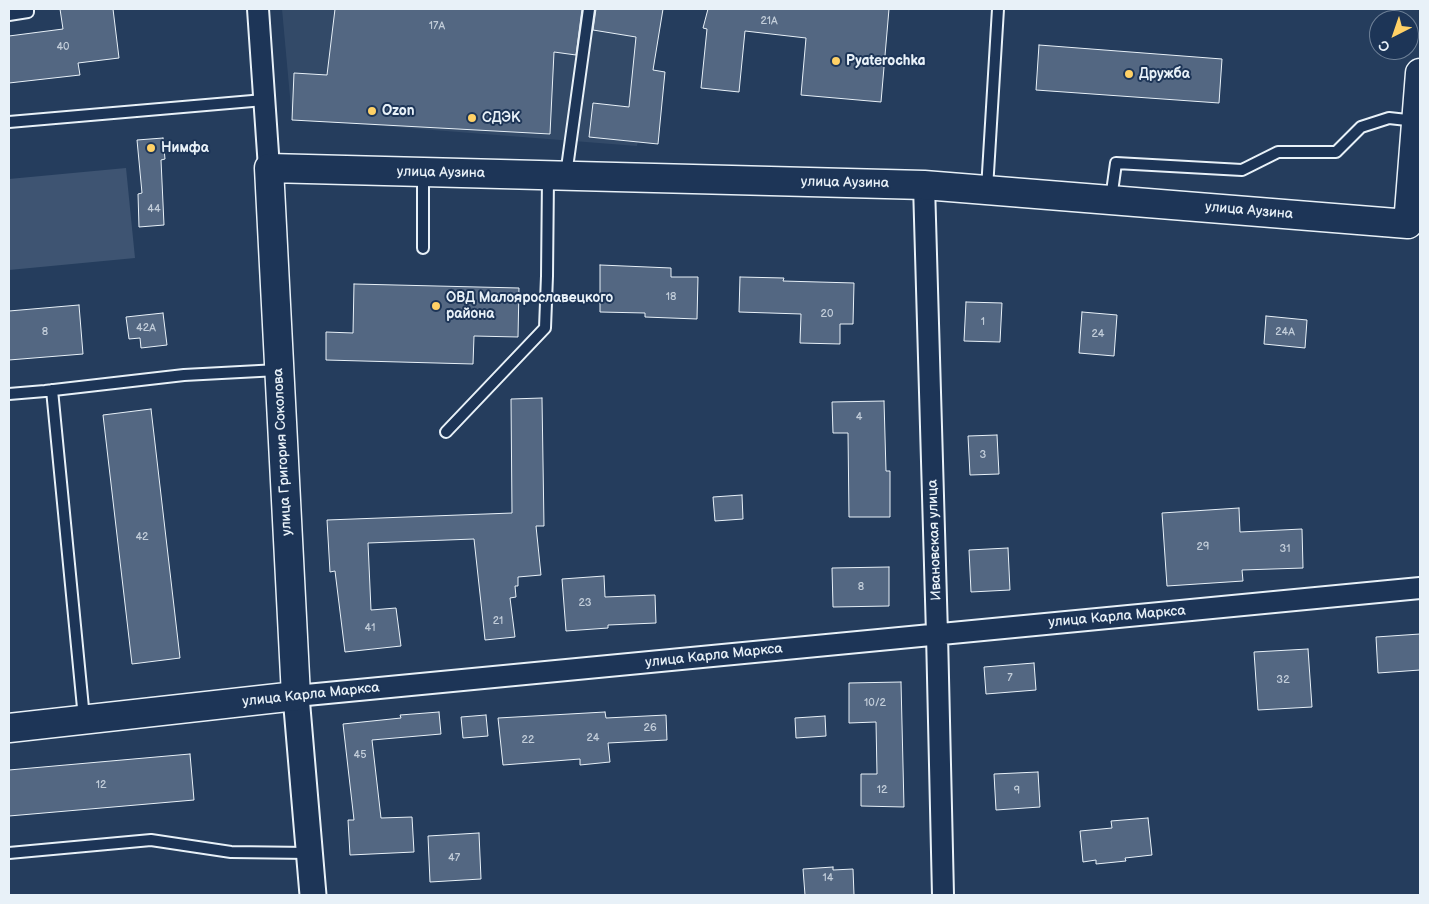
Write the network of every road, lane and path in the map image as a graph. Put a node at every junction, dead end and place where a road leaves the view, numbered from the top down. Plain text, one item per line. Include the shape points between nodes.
1 (28, 9) edge
2 (258, 9) edge
3 (589, 9) edge
4 (998, 9) edge
5 (9, 14) edge
6 (1420, 73) edge
7 (264, 100) junction
8 (1416, 121) junction
9 (9, 122) edge
10 (269, 168) junction
11 (423, 172) junction
12 (557, 176) junction
13 (924, 185) junction
14 (986, 190) junction
15 (1111, 200) junction
16 (1414, 225) edge
17 (422, 248) dead end
18 (279, 370) junction
19 (52, 390) junction
20 (9, 394) edge
21 (446, 432) dead end
22 (1420, 588) edge
23 (938, 634) junction
24 (296, 696) junction
25 (84, 720) junction
26 (9, 728) edge
27 (9, 853) edge
28 (310, 853) junction
29 (313, 895) edge
30 (943, 895) edge

1 - 5 lane via 28,12
2 - 7 street, улица Григория Соколова
3 - 12 lane
4 - 14 lane
6 - 8 main road
7 - 9 lane
7 - 10 street, улица Григория Соколова
8 - 15 lane via 1389,118 1361,128 1336,152 1278,152 1242,170 1116,163
8 - 16 main road
10 - 11 main road, улица Аузина
10 - 18 main road, улица Григория Соколова
11 - 12 main road, улица Аузина
11 - 17 lane
12 - 13 main road, улица Аузина
12 - 21 lane via 545,328
13 - 14 main road, улица Аузина
13 - 23 street, Ивановская улица
14 - 15 main road, улица Аузина
15 - 16 main road, улица Аузина
18 - 19 lane via 184,374
18 - 24 main road, улица Григория Соколова
19 - 20 lane
19 - 25 lane
22 - 23 street, улица Карла Маркса
23 - 24 street, улица Карла Маркса
23 - 30 street, Ивановская улица
24 - 25 main road, улица Карла Маркса
24 - 28 street, улица Григория Соколова
25 - 26 main road, улица Карла Маркса
27 - 28 lane via 151,840 231,852
28 - 29 street, улица Григория Соколова

